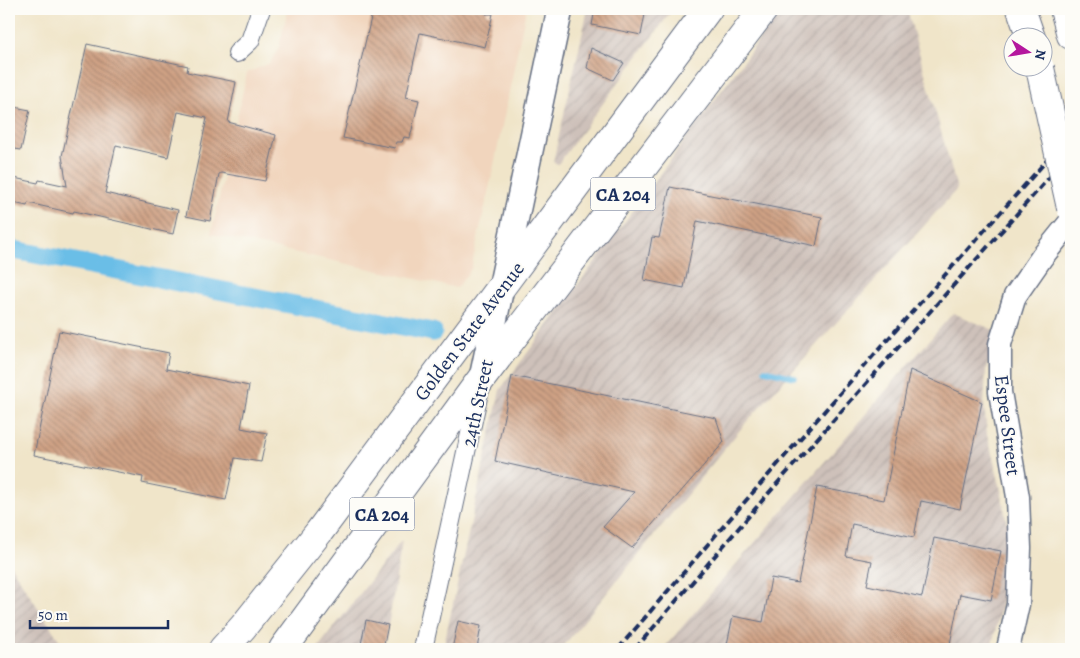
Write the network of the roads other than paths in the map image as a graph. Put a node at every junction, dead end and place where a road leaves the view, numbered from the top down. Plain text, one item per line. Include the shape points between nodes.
1 (261, 9) edge
2 (560, 9) edge
3 (708, 9) edge
4 (764, 9) edge
5 (1021, 9) edge
6 (1028, 28) edge
7 (237, 53) dead end
8 (1042, 78) edge
9 (1071, 208) edge
10 (1071, 221) edge
11 (501, 288) junction
12 (482, 378) junction
13 (223, 649) edge
14 (283, 649) edge
15 (423, 649) edge
16 (1008, 649) edge

1 - 7 street via 250,41
2 - 11 main road, 24th Street
3 - 11 highway, Golden State Avenue / CA 204
4 - 12 highway, Golden State Avenue / CA 204
5 - 6 highway
8 - 9 highway, bridge
10 - 16 street, Espee Street via 1015,296 1000,344 1000,392 1018,497 1020,548 1018,604
11 - 12 main road, 24th Street
11 - 13 highway, Golden State Avenue / CA 204 via 319,532
12 - 14 highway, Golden State Avenue / CA 204
12 - 15 street, 24th Street

